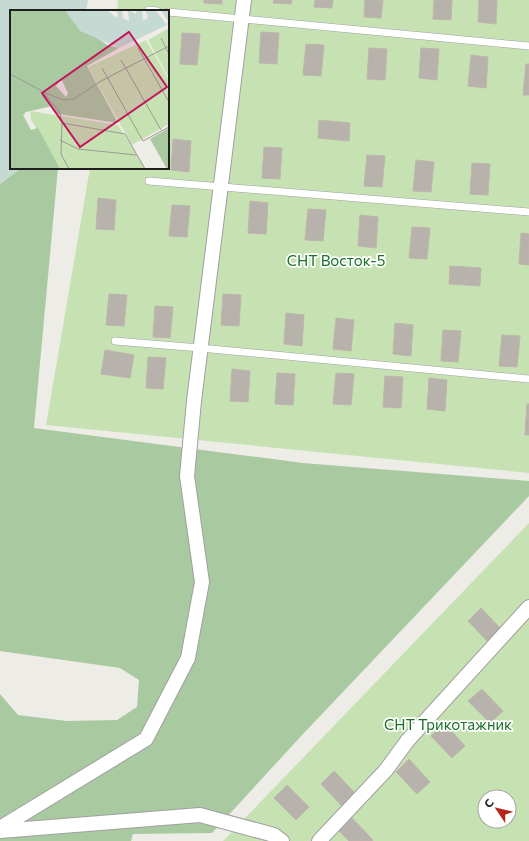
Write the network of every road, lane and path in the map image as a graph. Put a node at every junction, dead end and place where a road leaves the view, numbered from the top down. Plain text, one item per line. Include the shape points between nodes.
1 (244, 0) edge
2 (169, 12) edge
3 (241, 18) junction
4 (529, 46) edge
5 (149, 181) dead end
6 (220, 186) junction
7 (529, 212) edge
8 (115, 341) dead end
9 (200, 348) junction
10 (529, 380) edge
11 (529, 607) edge
12 (0, 829) edge
13 (282, 841) edge
14 (319, 841) edge

1 - 3 street
2 - 3 lane
3 - 4 lane
3 - 6 street
5 - 6 lane
6 - 7 lane
6 - 9 street
8 - 9 lane
9 - 10 lane
9 - 12 street via 187,476 202,582 188,658 146,739
11 - 14 street via 408,740 386,770
12 - 13 street via 200,815 274,835

